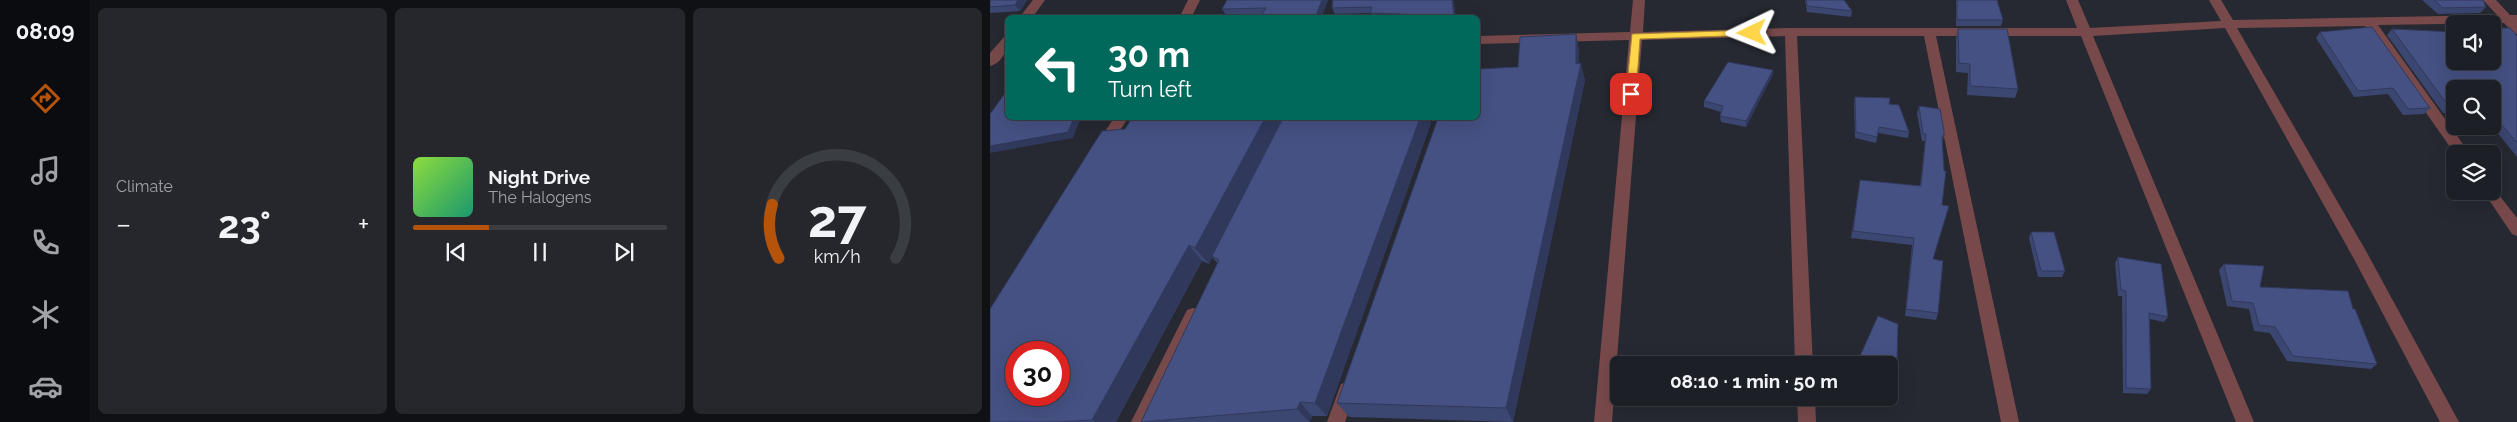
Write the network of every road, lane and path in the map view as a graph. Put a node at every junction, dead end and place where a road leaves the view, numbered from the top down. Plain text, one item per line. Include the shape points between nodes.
1 (1039, 0) edge
2 (1194, 0) edge
3 (1639, 0) edge
4 (2072, 0) edge
5 (2215, 0) edge
6 (2489, 0) edge
7 (1027, 15) edge
8 (1186, 15) edge
9 (2512, 19) edge
10 (2370, 23) junction
11 (2229, 24) junction
12 (2517, 30) edge
13 (1791, 32) junction
14 (1929, 32) junction
15 (2086, 32) junction
16 (1636, 36) junction
17 (1480, 40) edge
18 (1001, 47) edge
19 (990, 62) edge
20 (1120, 120) edge
21 (2457, 145) edge
22 (1094, 159) edge
23 (2496, 200) edge
24 (2517, 230) edge
25 (1201, 300) edge
26 (1804, 356) edge
27 (1352, 376) edge
28 (1806, 406) edge
29 (1140, 422) edge
30 (1336, 422) edge
31 (1603, 422) edge
32 (1806, 422) edge
33 (2010, 422) edge
34 (2245, 422) edge
35 (2450, 422) edge

1 - 7 street
2 - 8 street
3 - 16 street
4 - 15 street
5 - 11 street
6 - 9 street
9 - 10 street
9 - 12 street
10 - 11 street
10 - 21 street
11 - 15 street
11 - 35 street
13 - 14 street
13 - 16 street
13 - 26 street
14 - 15 street
14 - 33 street
15 - 34 street
16 - 17 street
16 - 31 street
18 - 19 street
20 - 22 street
23 - 24 street
25 - 29 street
27 - 30 street
28 - 32 street

